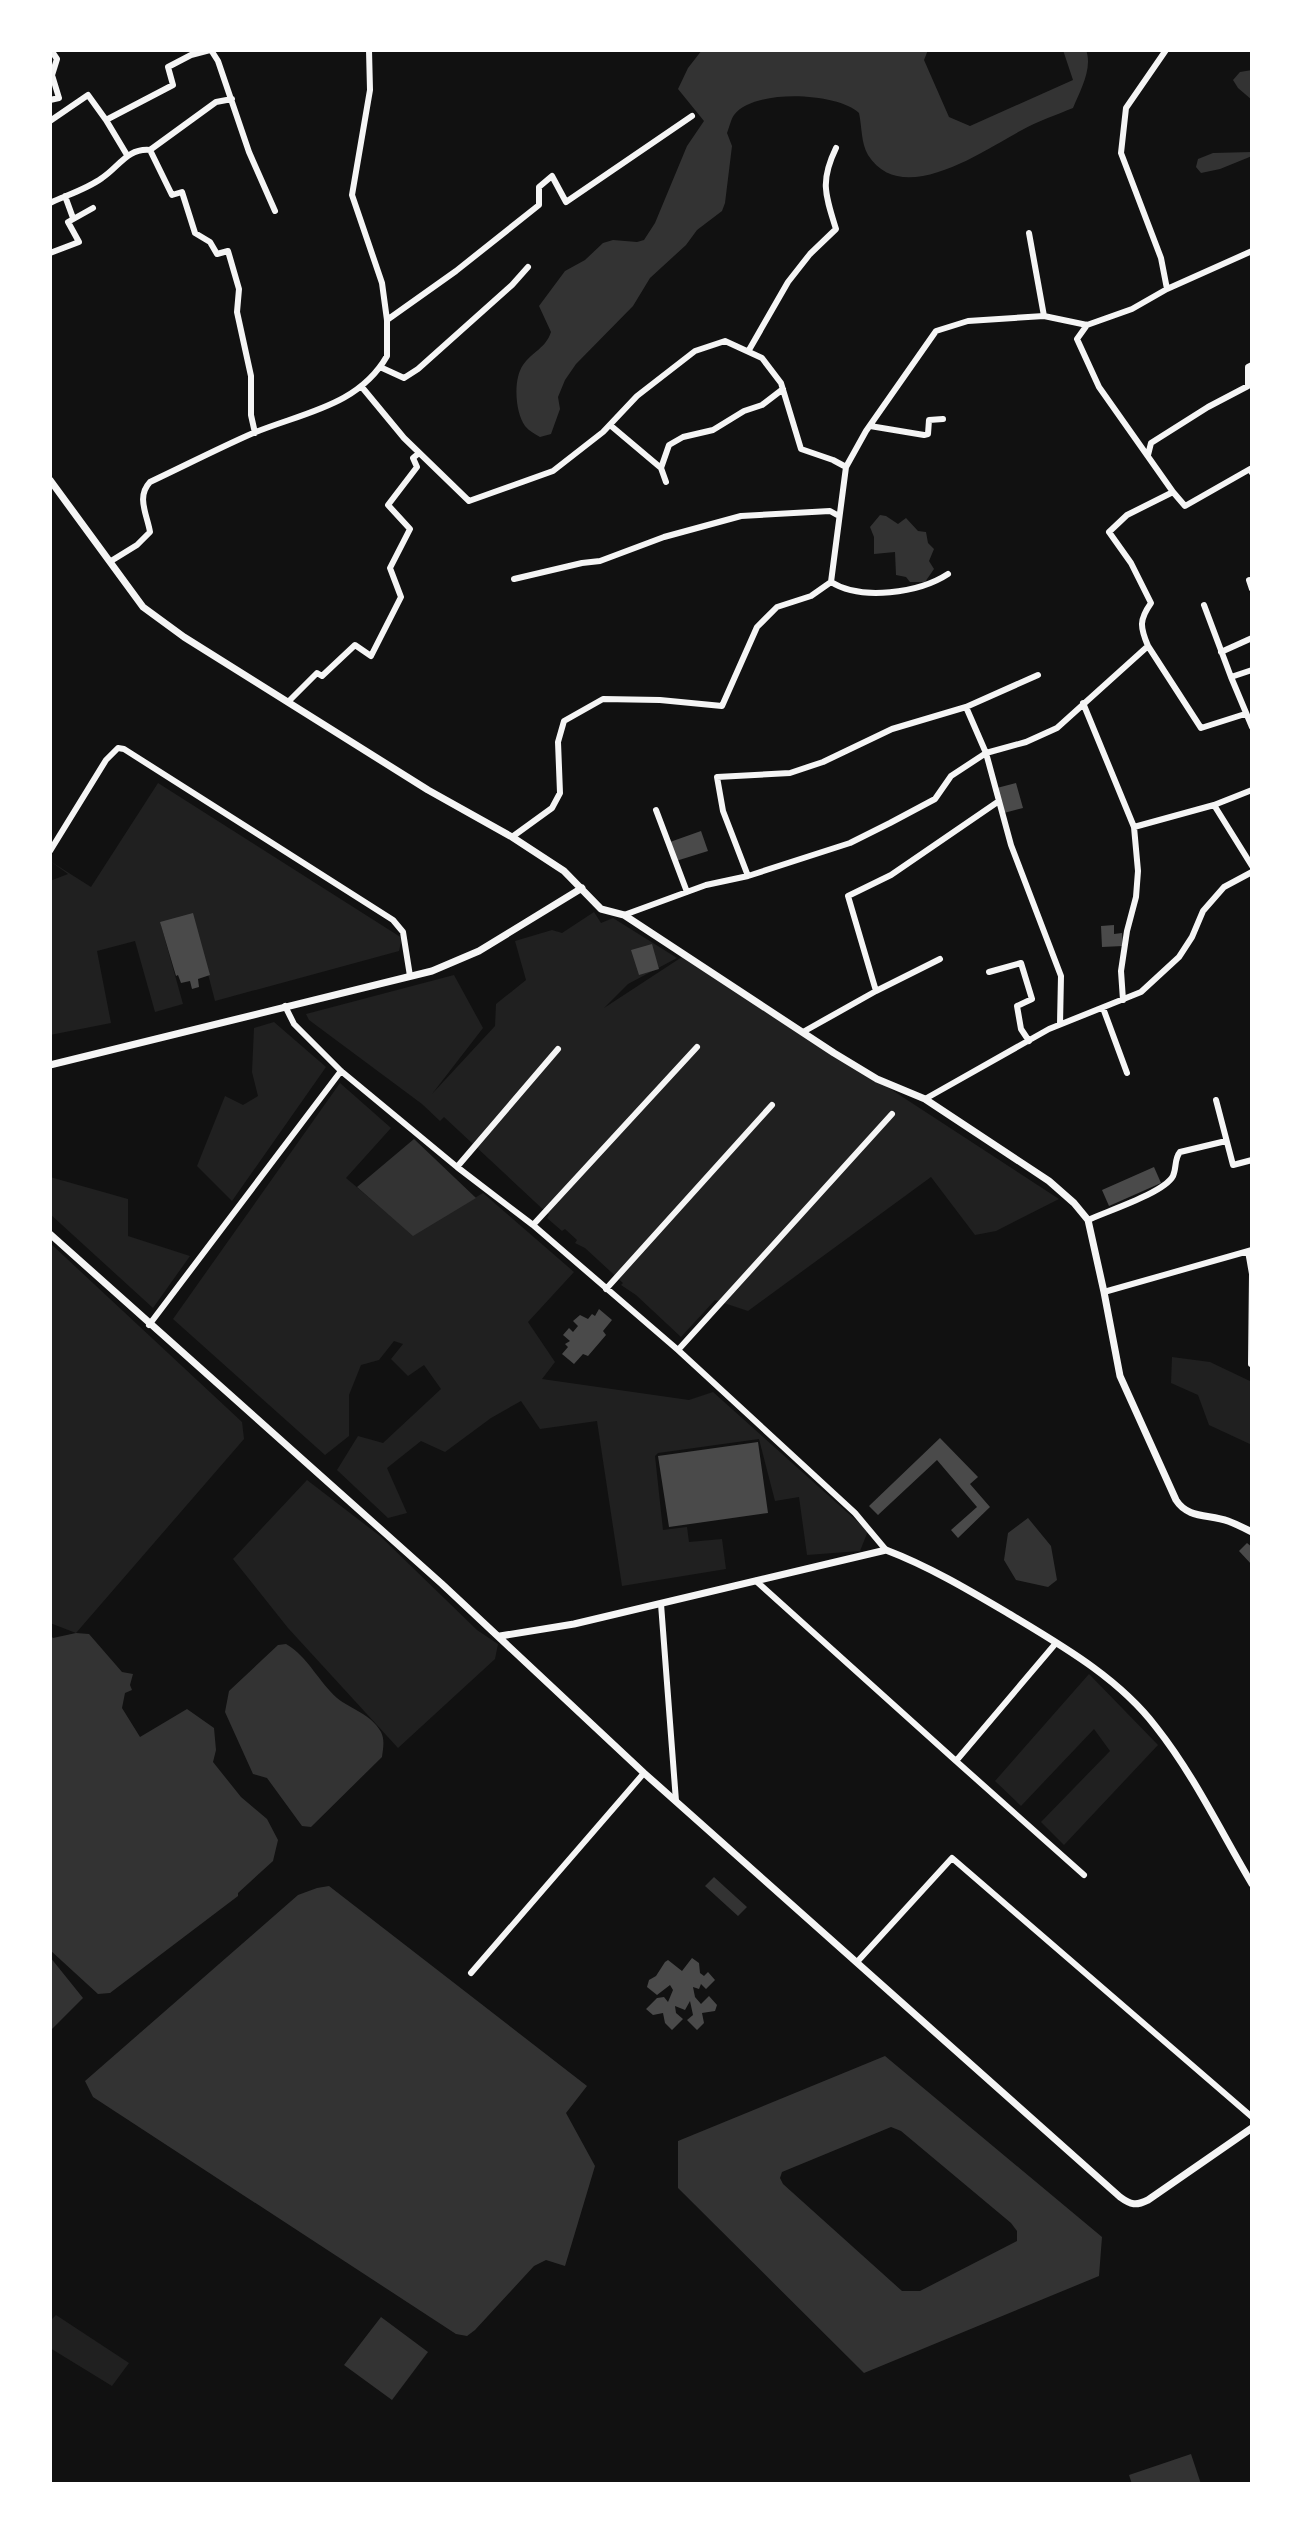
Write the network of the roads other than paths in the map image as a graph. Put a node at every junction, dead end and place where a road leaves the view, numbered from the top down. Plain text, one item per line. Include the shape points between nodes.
1 (51, 50) edge
2 (210, 50) edge
3 (369, 50) edge
4 (1166, 50) edge
5 (232, 99) junction
6 (50, 100) edge
7 (692, 116) dead end
8 (106, 120) junction
9 (50, 121) edge
10 (836, 148) dead end
11 (150, 150) junction
12 (127, 155) junction
13 (67, 195) junction
14 (50, 203) edge
15 (93, 208) dead end
16 (275, 211) dead end
17 (73, 218) junction
18 (1029, 233) dead end
19 (1252, 251) edge
20 (50, 253) edge
21 (528, 267) dead end
22 (1167, 289) junction
23 (1044, 316) junction
24 (387, 320) junction
25 (1087, 325) junction
26 (749, 350) junction
27 (1252, 365) edge
28 (380, 367) junction
29 (361, 386) junction
30 (783, 389) junction
31 (943, 419) dead end
32 (610, 425) junction
33 (870, 426) junction
34 (255, 433) junction
35 (419, 453) junction
36 (1148, 455) junction
37 (846, 467) junction
38 (661, 468) junction
39 (1252, 473) edge
40 (666, 482) dead end
41 (52, 486) edge
42 (1173, 492) junction
43 (839, 516) junction
44 (111, 561) junction
45 (948, 574) dead end
46 (514, 579) dead end
47 (1249, 580) dead end
48 (831, 582) junction
49 (1252, 589) edge
50 (1204, 605) dead end
51 (1252, 638) edge
52 (1148, 646) junction
53 (1221, 652) junction
54 (1252, 670) edge
55 (1038, 675) dead end
56 (1231, 677) junction
57 (288, 702) junction
58 (1083, 703) junction
59 (966, 707) junction
60 (1245, 714) junction
61 (1252, 726) edge
62 (986, 753) junction
63 (1252, 790) edge
64 (999, 801) junction
65 (1214, 805) junction
66 (656, 810) dead end
67 (1134, 827) junction
68 (512, 837) junction
69 (50, 851) edge
70 (1252, 866) edge
71 (1252, 872) edge
72 (748, 876) junction
73 (582, 888) junction
74 (687, 892) junction
75 (624, 915) junction
76 (940, 959) dead end
77 (989, 972) dead end
78 (410, 976) junction
79 (876, 991) junction
80 (1123, 1000) junction
81 (285, 1006) junction
82 (1103, 1008) junction
83 (1060, 1024) junction
84 (803, 1032) junction
85 (1029, 1041) junction
86 (697, 1047) dead end
87 (558, 1049) dead end
88 (50, 1065) edge
89 (341, 1071) junction
90 (1127, 1073) dead end
91 (925, 1099) junction
92 (1216, 1100) dead end
93 (772, 1105) dead end
94 (892, 1114) dead end
95 (1226, 1141) junction
96 (1252, 1160) edge
97 (457, 1167) junction
98 (1088, 1220) junction
99 (533, 1225) junction
100 (50, 1234) edge
101 (1250, 1250) edge
102 (606, 1289) junction
103 (1104, 1292) junction
104 (149, 1325) junction
105 (678, 1350) junction
106 (1251, 1364) edge
107 (1252, 1532) edge
108 (886, 1550) junction
109 (756, 1581) junction
110 (661, 1604) junction
111 (500, 1636) junction
112 (1056, 1643) junction
113 (956, 1761) junction
114 (644, 1773) junction
115 (676, 1801) junction
116 (1084, 1875) dead end
117 (1252, 1884) edge
118 (857, 1962) junction
119 (471, 1973) dead end
120 (1252, 2117) edge
121 (1252, 2128) edge

1 - 6 street via 57,59 52,75 59,98
2 - 5 street
2 - 8 street via 168,67 173,85
3 - 24 street via 370,90 352,195 378,268
4 - 22 street via 1126,108 1121,153 1161,258
5 - 11 street via 216,102
5 - 16 street
7 - 24 street via 566,202 552,176 539,187 539,205
8 - 9 street via 88,95
8 - 12 street
10 - 26 street via 824,184 836,229 788,282
11 - 12 street
11 - 34 street via 172,195 182,192 195,233 217,254 228,251 239,289 237,312 251,376
12 - 13 street via 101,179
13 - 14 street
13 - 17 street
15 - 17 street
17 - 20 street via 68,222 79,242
18 - 23 street
19 - 22 street
21 - 28 street via 418,369 404,378
22 - 25 street
23 - 25 street
23 - 33 street via 968,321 936,331
24 - 28 street via 389,349
25 - 36 street via 1077,339 1099,387
26 - 30 street via 762,358
26 - 32 street via 725,341 695,351 637,396
27 - 36 street via 1248,386 1151,443
28 - 29 street
29 - 34 street via 312,414
29 - 35 street
30 - 37 street via 801,449
30 - 38 street via 713,430 669,445
31 - 33 street via 929,420 924,435
32 - 35 street via 553,471 469,501
32 - 38 street
33 - 37 street
34 - 44 street via 147,485 142,497 150,532
35 - 57 street via 413,458 417,467 388,505 410,529 390,568 401,597 371,656 355,645
36 - 42 street
37 - 43 street
38 - 40 street
39 - 42 street via 1250,469 1185,506
41 - 44 street
42 - 52 street via 1127,515 1109,532 1151,603 1141,618
43 - 46 street via 830,511 741,516 600,561
43 - 48 street
44 - 57 street via 143,607
45 - 48 street via 934,583 869,594
47 - 49 street
48 - 68 street via 811,596 777,607 757,627 722,706 603,699 564,721 558,742 560,793 552,808
50 - 53 street
51 - 53 street
52 - 58 street
52 - 60 street via 1201,728
53 - 56 street
54 - 56 street
55 - 59 street
56 - 60 street
57 - 68 street
58 - 62 street via 1057,728
58 - 67 street
59 - 62 street
59 - 72 street via 892,729 790,773 717,777 723,811
60 - 61 street
62 - 64 street
62 - 72 street via 951,776 935,799 890,823 850,843
63 - 65 street
64 - 79 street via 891,875 848,897
64 - 83 street via 1061,976
65 - 67 street
65 - 70 street
66 - 74 street
67 - 80 street via 1138,871 1121,971
68 - 73 street
69 - 78 street via 106,760 124,749 393,920 403,932
71 - 80 street via 1224,887 1203,911 1179,957 1155,981
72 - 74 street
73 - 75 street via 601,909
73 - 78 street via 479,951
74 - 75 street
75 - 84 street
76 - 79 street
77 - 85 street via 1021,963 1032,999 1017,1006
78 - 81 street
79 - 84 street
80 - 82 street
81 - 88 street
81 - 89 street via 294,1024
82 - 83 street
82 - 90 street
83 - 85 street
84 - 91 street via 877,1079
85 - 91 street
86 - 99 street
87 - 97 street
89 - 97 street
89 - 104 street
91 - 98 street via 1049,1181
92 - 95 street
93 - 102 street
94 - 105 street
95 - 96 street via 1233,1165
95 - 98 street via 1180,1152 1173,1177 1162,1187
97 - 99 street
98 - 103 street
99 - 102 street
100 - 104 street
101 - 103 street
101 - 106 street
102 - 105 street
103 - 107 street via 1120,1376 1180,1507
104 - 111 street
105 - 108 street via 855,1513
108 - 109 street
108 - 112 street via 969,1590
109 - 110 street
109 - 113 street
110 - 111 street
110 - 115 street
111 - 114 street
112 - 113 street
112 - 117 street via 1112,1683 1157,1727
113 - 116 street
114 - 115 street
114 - 119 street
115 - 118 street
118 - 120 street via 952,1858
118 - 121 street via 1131,2205 1148,2200

